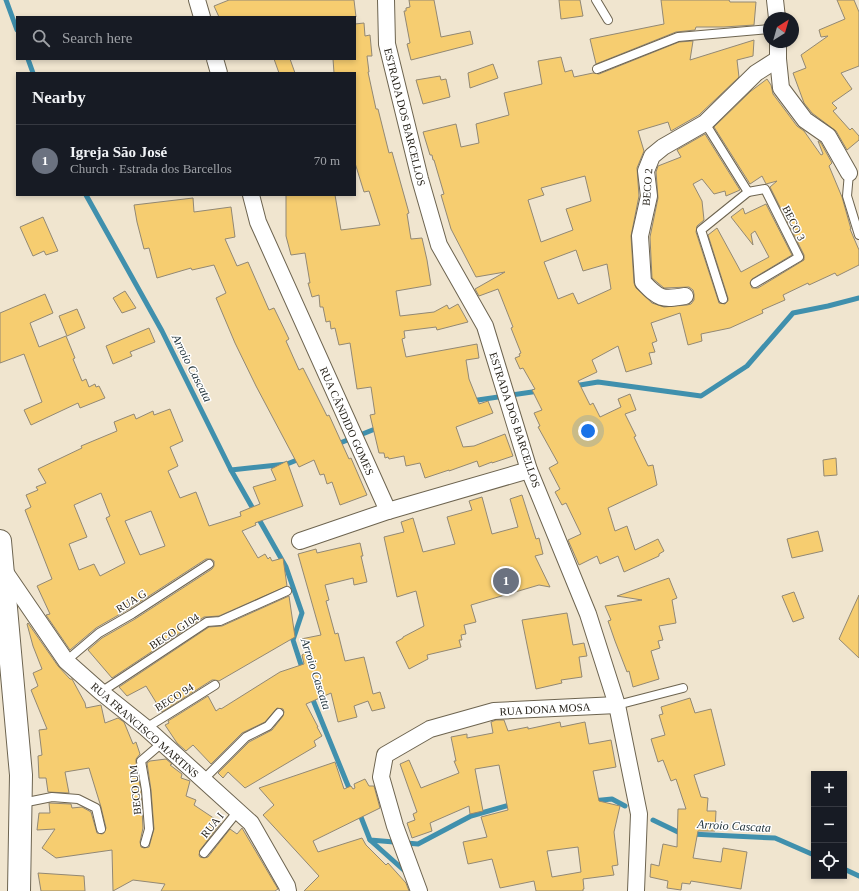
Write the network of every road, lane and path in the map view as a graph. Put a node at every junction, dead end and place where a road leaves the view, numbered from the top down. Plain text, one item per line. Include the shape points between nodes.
1 (197, 0) edge
2 (386, 0) edge
3 (596, 0) edge
4 (775, 0) edge
5 (776, 12) edge
6 (202, 16) edge
7 (608, 20) dead end
8 (763, 30) edge
9 (778, 48) edge
10 (778, 59) junction
11 (215, 60) edge
12 (597, 69) dead end
13 (219, 72) edge
14 (704, 123) junction
15 (849, 173) joint
16 (748, 192) junction
17 (251, 196) edge
18 (859, 235) edge
19 (755, 283) dead end
20 (685, 296) dead end
21 (723, 299) dead end
22 (529, 470) junction
23 (388, 511) junction
24 (0, 541) edge
25 (300, 541) dead end
26 (209, 564) dead end
27 (2, 567) junction
28 (286, 591) dead end
29 (66, 661) junction
30 (215, 685) dead end
31 (683, 688) dead end
32 (101, 692) junction
33 (617, 705) junction
34 (279, 712) dead end
35 (146, 728) junction
36 (162, 743) junction
37 (203, 780) junction
38 (21, 803) junction
39 (238, 811) junction
40 (101, 829) dead end
41 (145, 843) dead end
42 (204, 853) dead end
43 (289, 889) edge
44 (19, 891) edge
45 (420, 891) edge
46 (636, 891) edge

1 - 6 street
2 - 22 street, ESTRADA DOS BARCELLOS via 386,44 439,244 485,326
3 - 7 lane
4 - 5 street
8 - 12 lane via 678,37
9 - 10 street
10 - 14 street, BECO 2 via 756,73
10 - 15 street via 781,88 806,120 828,136
11 - 13 street
14 - 16 lane
14 - 20 street, BECO 2 via 663,146 652,156 646,171 649,196 640,236 643,282 653,292 667,299
15 - 18 lane via 847,196
16 - 19 lane, BECO 3 via 765,189 799,257
16 - 21 lane via 700,230
17 - 23 street, RUA CÂNDIDO GOMES via 258,222
22 - 23 street
22 - 33 street, ESTRADA DOS BARCELLOS via 588,614
23 - 25 street
24 - 27 main road
26 - 29 lane, RUA G via 99,633
27 - 29 street, RUA FRANCISCO MARTINS
27 - 38 main road via 21,774
28 - 32 lane, BECO G104 via 220,620 207,622
29 - 32 street, RUA FRANCISCO MARTINS
30 - 35 lane, BECO 94
31 - 33 lane
32 - 35 street, RUA FRANCISCO MARTINS
33 - 45 street, RUA DONA MOSA via 494,711 430,729 385,755 380,777 395,826
33 - 46 street, ESTRADA DOS BARCELLOS via 639,814
34 - 37 lane via 268,726 246,737
35 - 36 street, RUA FRANCISCO MARTINS
36 - 37 street, RUA FRANCISCO MARTINS
36 - 41 lane, BECO UM via 141,761 149,828
37 - 39 street, RUA FRANCISCO MARTINS
38 - 40 lane via 52,797 78,799 96,808
38 - 44 main road
39 - 42 lane, RUA I
39 - 43 street, RUA FRANCISCO MARTINS via 251,823

